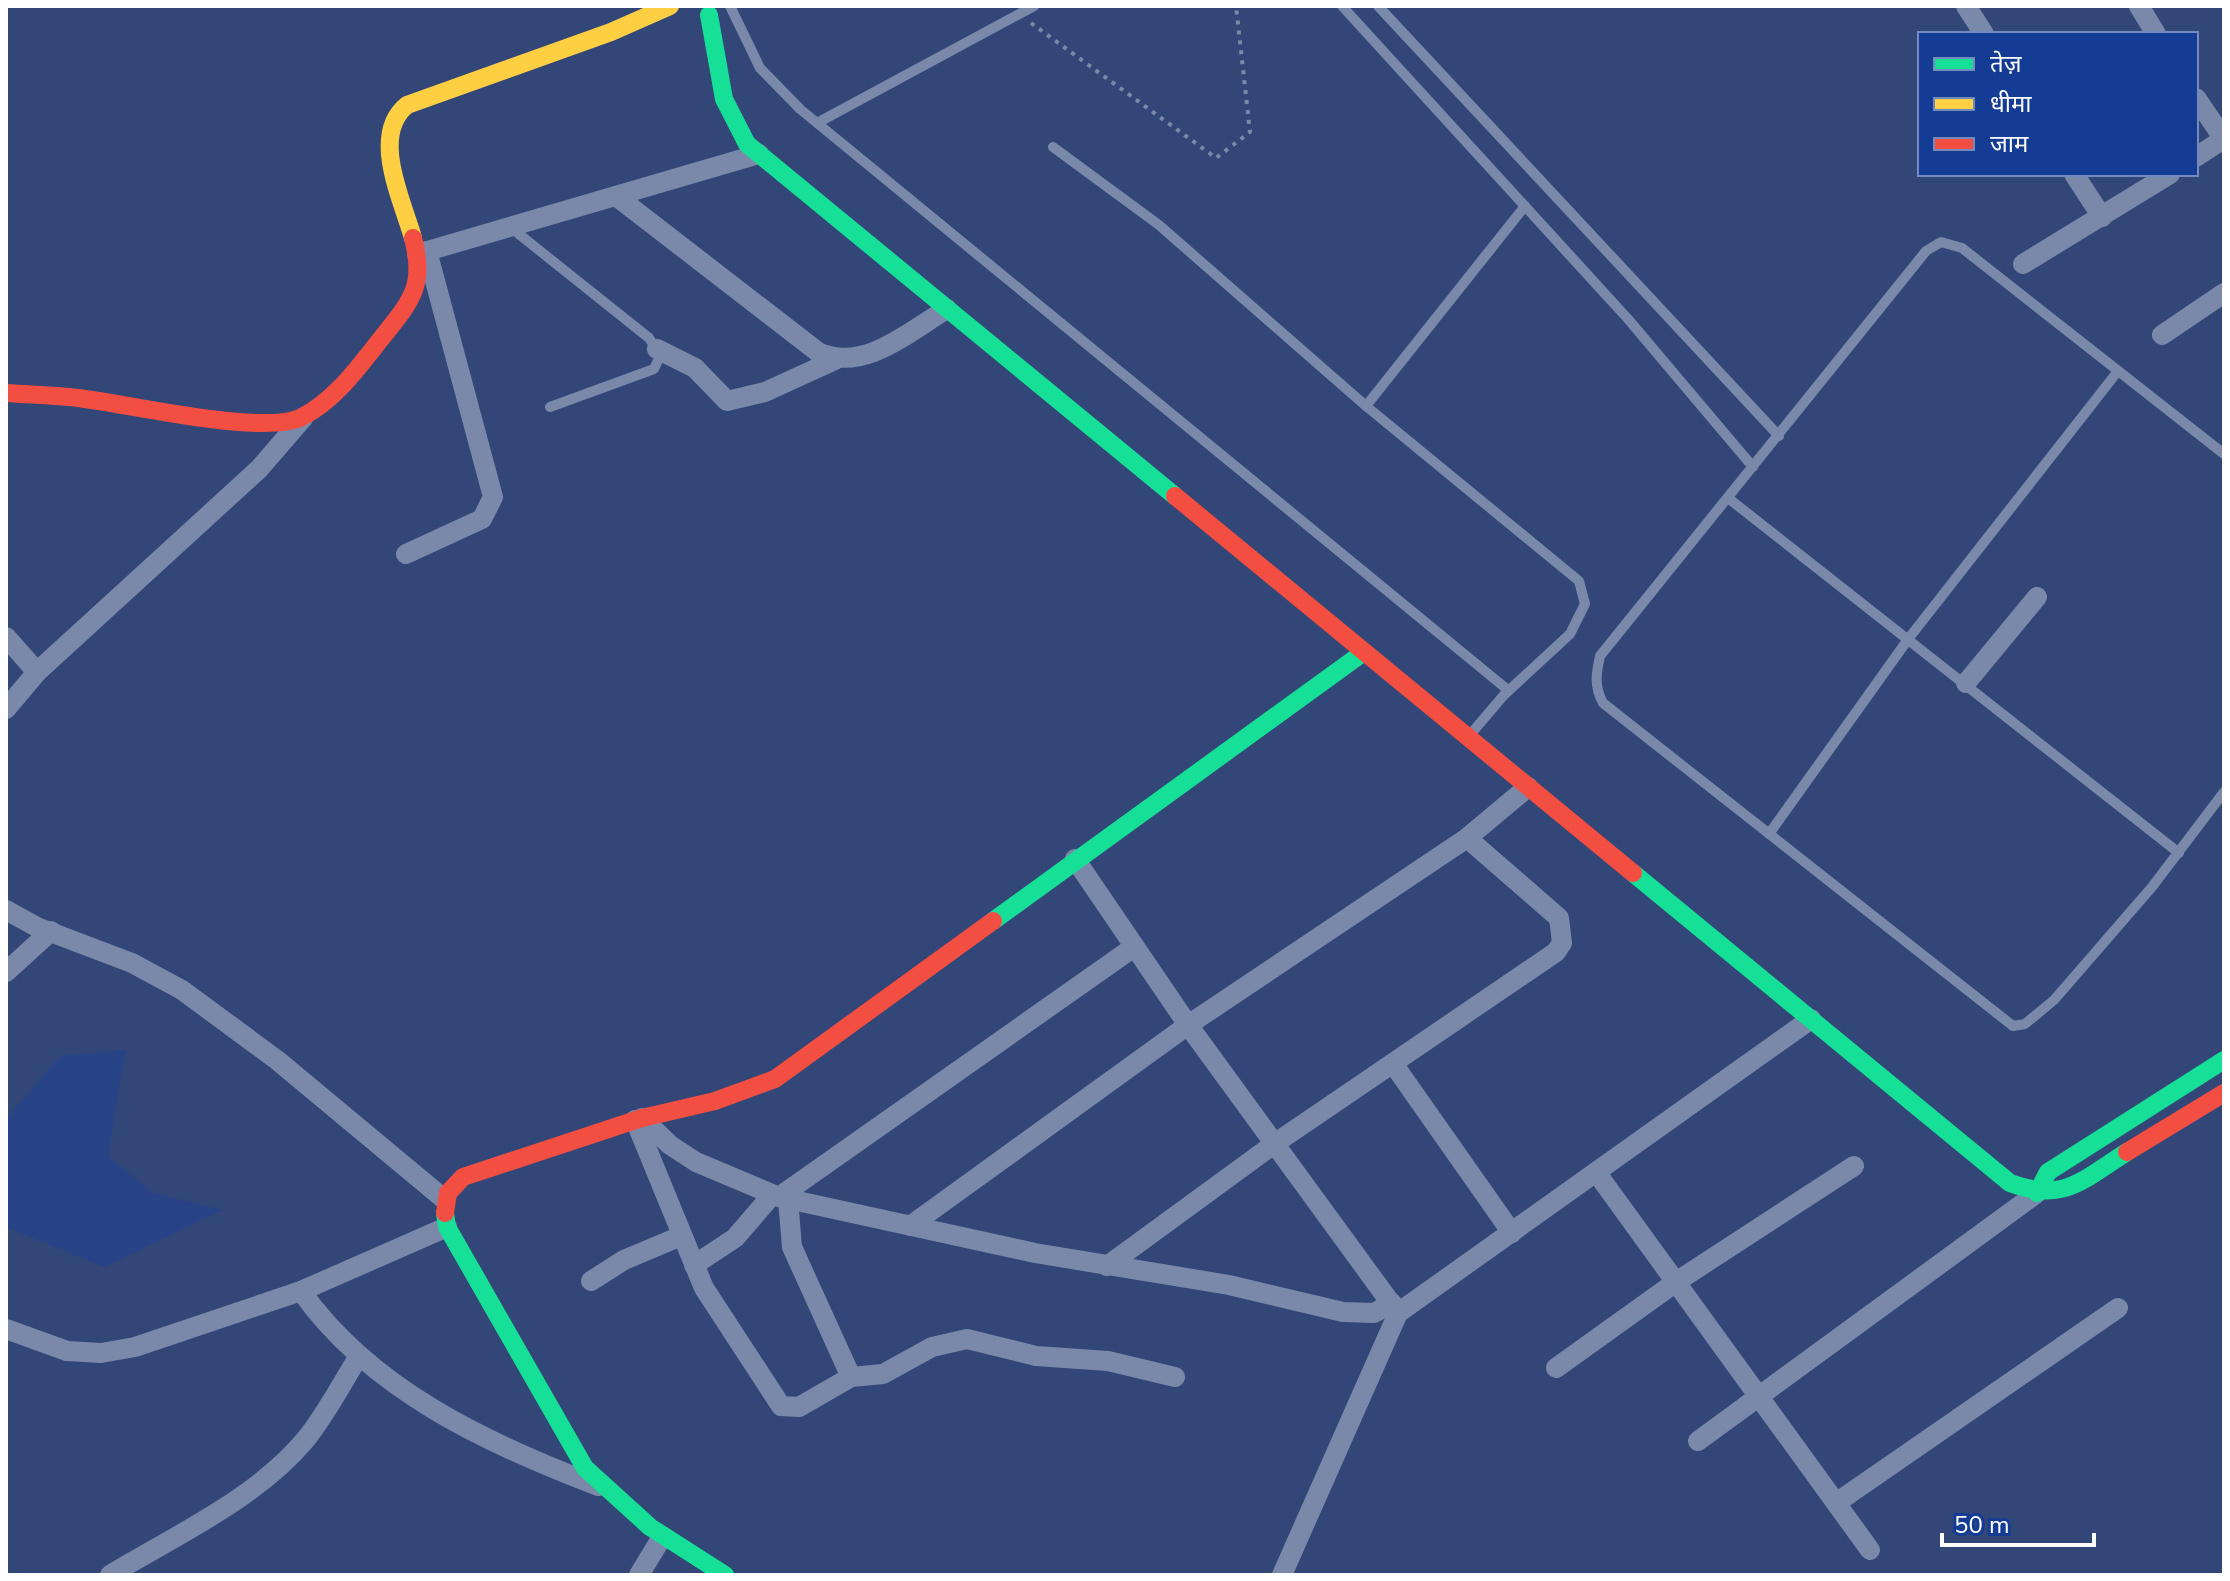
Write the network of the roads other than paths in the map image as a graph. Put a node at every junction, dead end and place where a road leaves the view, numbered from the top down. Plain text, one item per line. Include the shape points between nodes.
1 (670, 6) edge
2 (682, 6) edge
3 (728, 6) edge
4 (1034, 6) edge
5 (1342, 6) edge
6 (1378, 6) edge
7 (1966, 6) edge
8 (2139, 6) edge
9 (709, 15) junction
10 (1983, 32) edge
11 (2155, 32) edge
12 (2198, 101) edge
13 (817, 123) junction
14 (2223, 141) edge
15 (1053, 147) dead end
16 (759, 154) junction
17 (2198, 156) edge
18 (2075, 176) edge
19 (2167, 176) edge
20 (616, 196) junction
21 (1525, 206) junction
22 (2102, 217) junction
23 (510, 227) junction
24 (422, 252) junction
25 (2023, 264) dead end
26 (2224, 293) edge
27 (947, 309) junction
28 (2162, 335) dead end
29 (657, 349) junction
30 (835, 360) junction
31 (2118, 371) junction
32 (6, 393) edge
33 (1366, 406) junction
34 (550, 407) dead end
35 (304, 417) junction
36 (1779, 436) junction
37 (2224, 454) edge
38 (1753, 467) junction
39 (1728, 498) junction
40 (406, 554) dead end
41 (2037, 597) dead end
42 (6, 637) edge
43 (1909, 638) junction
44 (1364, 652) junction
45 (37, 672) junction
46 (1966, 683) junction
47 (1508, 690) junction
48 (6, 709) edge
49 (1467, 737) junction
50 (1528, 787) junction
51 (2224, 792) edge
52 (1769, 834) junction
53 (1467, 838) junction
54 (2179, 853) junction
55 (1075, 859) junction
56 (6, 910) edge
57 (51, 931) junction
58 (1134, 947) junction
59 (6, 972) edge
60 (1811, 1019) junction
61 (1188, 1025) junction
62 (2224, 1060) edge
63 (1394, 1065) junction
64 (2224, 1093) edge
65 (639, 1119) junction
66 (1274, 1144) junction
67 (1854, 1166) dead end
68 (1596, 1172) junction
69 (2037, 1193) junction
70 (780, 1197) junction
71 (444, 1199) junction
72 (910, 1226) junction
73 (447, 1227) junction
74 (1512, 1233) junction
75 (681, 1236) junction
76 (694, 1265) junction
77 (1107, 1266) junction
78 (591, 1281) dead end
79 (1676, 1282) junction
80 (301, 1291) junction
81 (1395, 1308) junction
82 (2118, 1308) dead end
83 (6, 1329) edge
84 (359, 1356) junction
85 (1556, 1368) dead end
86 (851, 1377) junction
87 (1175, 1377) dead end
88 (1759, 1396) junction
89 (1698, 1441) dead end
90 (602, 1487) junction
91 (1836, 1503) junction
92 (662, 1537) junction
93 (1870, 1550) dead end
94 (110, 1575) edge
95 (639, 1575) edge
96 (725, 1575) edge
97 (1282, 1575) edge

1 - 24 street via 407,105 396,114 387,141
2 - 9 street
3 - 9 street
3 - 13 lane via 774,87
4 - 13 lane
5 - 21 lane
6 - 36 lane
7 - 10 street
8 - 11 street
9 - 16 street via 725,109 732,126
12 - 14 street
13 - 47 lane
14 - 17 street
15 - 33 lane via 1159,225
16 - 20 street
16 - 27 street
18 - 22 street
19 - 22 street
20 - 23 street
20 - 30 street
21 - 33 lane
21 - 38 lane
22 - 25 street
23 - 24 street
23 - 29 lane
24 - 35 street via 413,298 351,373
24 - 40 street via 493,497 482,519
26 - 28 street
27 - 30 street via 876,351 854,360
27 - 44 street
29 - 30 street via 695,368 727,401 765,392
29 - 34 lane via 660,362 654,369
31 - 36 lane via 1962,248 1941,242 1926,251
31 - 37 lane
31 - 43 lane
32 - 35 street via 81,398 259,424
33 - 47 lane via 1584,590 1585,604 1570,634
35 - 45 street via 259,469
36 - 38 lane
38 - 39 lane
39 - 43 lane
39 - 52 lane via 1600,656 1597,692 1603,703
41 - 46 street
42 - 45 street
43 - 46 lane
43 - 52 lane
44 - 49 street
44 - 55 street
45 - 48 street
46 - 54 lane
47 - 49 lane
49 - 50 street
50 - 53 street
50 - 60 street
51 - 54 lane
52 - 54 lane via 2013,1026 2025,1024 2054,1000
53 - 61 street
53 - 63 street via 1559,918 1562,943
55 - 58 street
55 - 65 street via 775,1079 715,1101
56 - 57 street
57 - 59 street
57 - 71 street via 132,963 182,990 277,1060
58 - 61 street
58 - 70 street
60 - 68 street
60 - 69 street via 2010,1183
61 - 66 street
61 - 72 street
62 - 69 street via 2048,1172
63 - 66 street
63 - 74 street
64 - 69 street via 2063,1191
65 - 70 street via 696,1162
65 - 71 street via 463,1177
65 - 75 street
66 - 77 street
66 - 81 street
67 - 79 street
68 - 74 street
68 - 79 street
69 - 88 street
70 - 72 street
70 - 76 street via 735,1238
70 - 86 street via 792,1247
71 - 73 street
72 - 77 street
73 - 80 street
73 - 90 street via 585,1468
74 - 81 street
75 - 76 street
75 - 78 street via 624,1260
76 - 86 street via 781,1406 799,1407
77 - 81 street via 1229,1285 1343,1312
79 - 85 street
79 - 88 street
80 - 83 street via 135,1347 101,1353 67,1351
80 - 84 street via 324,1324
81 - 97 street
82 - 91 street
84 - 90 street via 451,1420 527,1459
84 - 94 street via 308,1437 288,1458 235,1499
86 - 87 street via 883,1374 932,1347 967,1339 1036,1356 1108,1361
88 - 89 street
88 - 91 street
90 - 92 street
91 - 93 street
92 - 95 street
92 - 96 street

